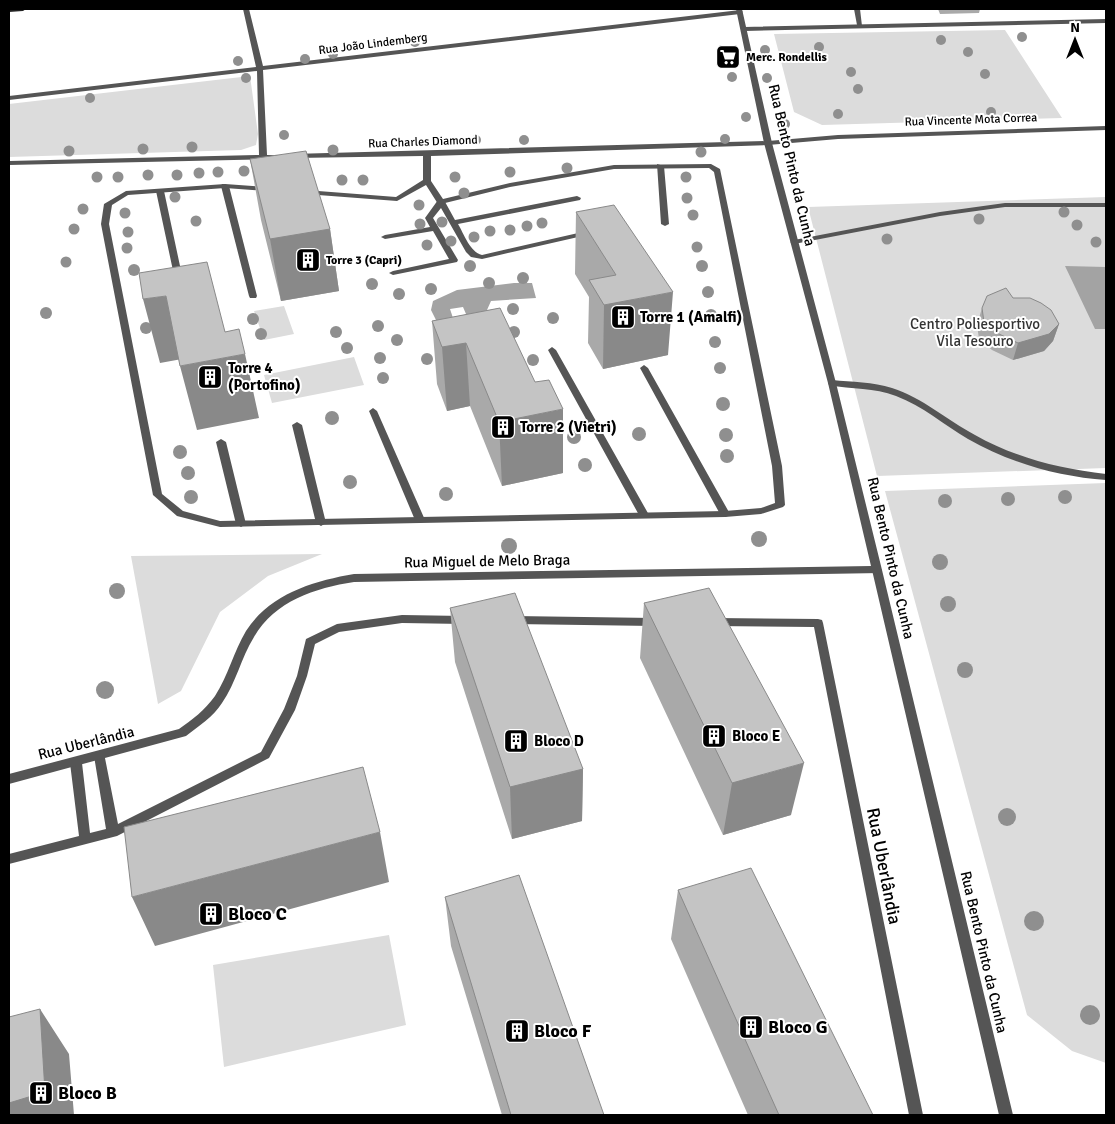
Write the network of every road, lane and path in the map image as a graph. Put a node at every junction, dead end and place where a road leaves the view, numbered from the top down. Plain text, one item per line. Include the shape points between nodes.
1 (23, 9) edge
2 (246, 9) edge
3 (857, 9) edge
4 (9, 10) edge
5 (740, 10) edge
6 (1106, 21) edge
7 (860, 25) junction
8 (745, 29) junction
9 (260, 69) junction
10 (9, 98) edge
11 (1106, 128) edge
12 (838, 137) joint
13 (768, 143) junction
14 (427, 154) junction
15 (263, 157) junction
16 (9, 163) edge
17 (660, 166) junction
18 (427, 181) junction
19 (225, 186) junction
20 (281, 190) edge
21 (160, 191) junction
22 (300, 191) edge
23 (577, 198) dead end
24 (441, 202) junction
25 (1106, 205) edge
26 (454, 222) junction
27 (665, 224) dead end
28 (435, 228) junction
29 (596, 231) edge
30 (385, 236) dead end
31 (794, 242) junction
32 (392, 273) dead end
33 (180, 287) edge
34 (253, 296) dead end
35 (552, 350) dead end
36 (644, 368) dead end
37 (832, 383) junction
38 (373, 411) dead end
39 (297, 425) dead end
40 (221, 442) dead end
41 (1106, 477) edge
42 (725, 514) junction
43 (644, 515) junction
44 (420, 520) junction
45 (321, 523) junction
46 (241, 524) junction
47 (877, 570) junction
48 (472, 620) edge
49 (501, 620) edge
50 (670, 622) edge
51 (699, 622) edge
52 (171, 738) joint
53 (100, 756) junction
54 (76, 763) junction
55 (9, 779) edge
56 (113, 832) junction
57 (85, 840) junction
58 (9, 859) edge
59 (916, 1115) edge
60 (1006, 1115) edge

1 - 4 main road
2 - 9 street
3 - 7 street
5 - 8 street, Rua Bento Pinto da Cunha
5 - 9 street, Rua João Lindemberg
6 - 7 street
7 - 8 street
8 - 13 street, Rua Bento Pinto da Cunha
9 - 10 street, Rua João Lindemberg
9 - 15 street
11 - 12 street, Rua Vincente Mota Correa
12 - 13 street, Rua Charles Diamond
13 - 14 street, Rua Charles Diamond
13 - 31 street, Rua Bento Pinto da Cunha
14 - 15 street, Rua Charles Diamond
14 - 18 street
15 - 16 street, Rua Charles Diamond
17 - 24 street via 614,167 510,185
17 - 27 street
17 - 42 street via 711,166 717,171 777,466 780,505 760,511
18 - 22 street via 397,199
18 - 24 street
19 - 20 street
19 - 21 street
19 - 34 street
21 - 33 street
21 - 46 street via 126,193 108,204 105,224 158,495 180,514 220,524
23 - 26 street
24 - 26 street
24 - 28 street via 429,218
25 - 31 street via 1005,205
26 - 29 street via 469,250 482,256
28 - 30 street
28 - 32 street via 454,260
31 - 37 street, Rua Bento Pinto da Cunha
35 - 43 street
36 - 42 street
37 - 41 street via 886,389 917,400 972,438 1027,462 1085,476
37 - 47 street, Rua Bento Pinto da Cunha
38 - 44 street
39 - 45 street
40 - 46 street
42 - 43 street
43 - 44 street
44 - 45 street
45 - 46 street
47 - 52 street, Rua Miguel de Melo Braga via 354,578 325,583 291,596 266,614 249,636 216,704 192,726
47 - 60 street, Rua Bento Pinto da Cunha
48 - 56 street via 402,619 337,628 310,642 289,710 265,755
49 - 50 street
51 - 59 street, Rua Uberlândia via 818,623
52 - 53 street, Rua Uberlândia
53 - 54 street, Rua Uberlândia
53 - 56 street
54 - 55 street, Rua Uberlândia
54 - 57 street
56 - 57 street
57 - 58 street

